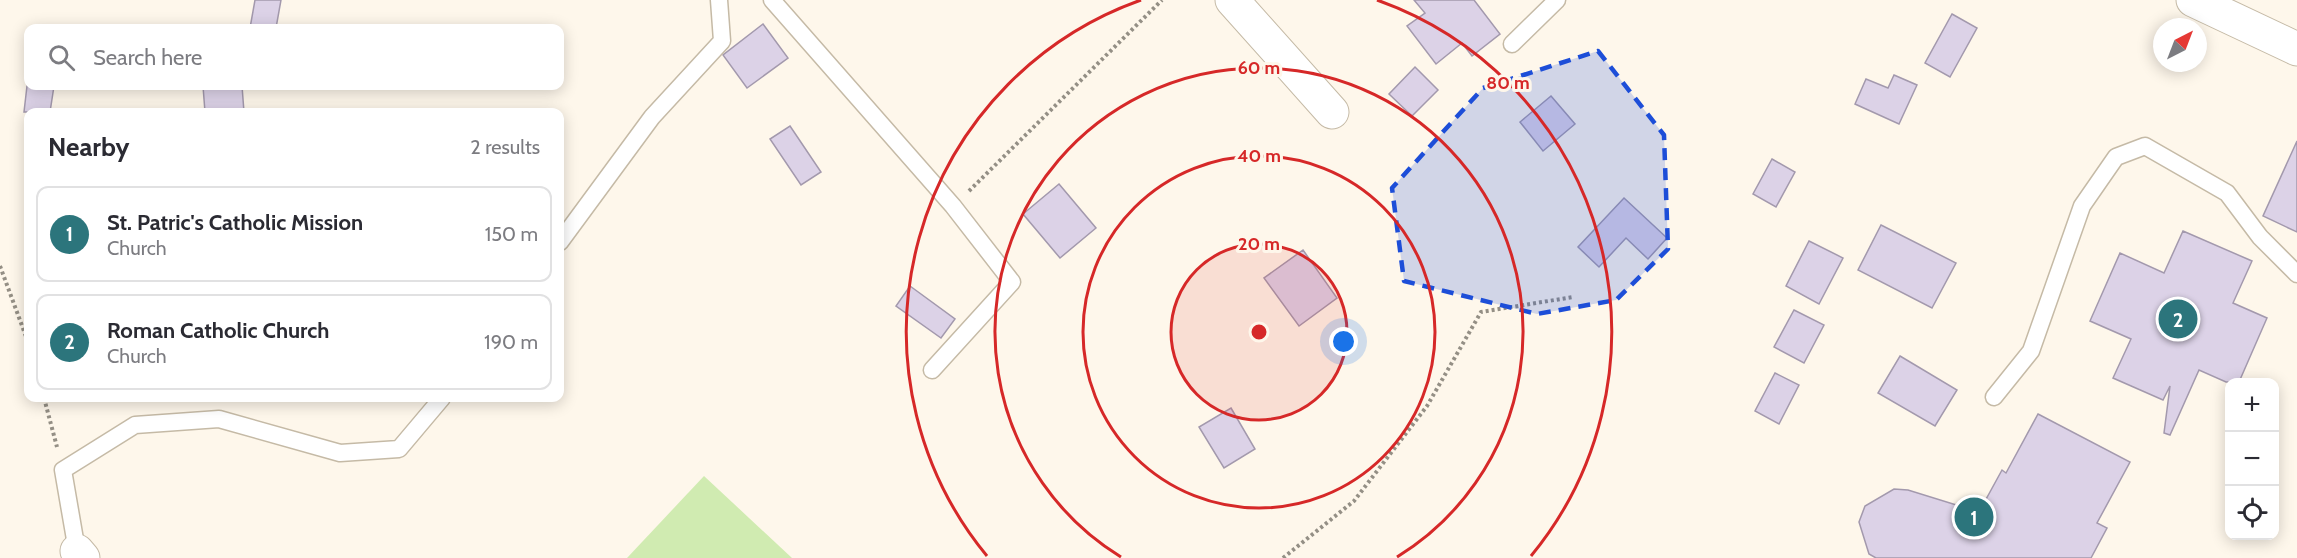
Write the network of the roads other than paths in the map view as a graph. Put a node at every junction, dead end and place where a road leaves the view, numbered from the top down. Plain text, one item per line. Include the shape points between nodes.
1 (719, 0) edge
2 (772, 0) edge
3 (1232, 0) edge
4 (1557, 0) edge
5 (2193, 0) edge
6 (1512, 44) dead end
7 (2297, 49) edge
8 (1332, 112) dead end
9 (564, 237) edge
10 (2297, 274) edge
11 (932, 370) dead end
12 (1994, 397) dead end
13 (439, 402) edge
14 (80, 554) edge

1 - 9 lane via 723,41 652,117
2 - 11 lane via 953,206 1012,282
3 - 8 street
4 - 6 lane
5 - 7 street
10 - 12 lane via 2260,237 2228,193 2145,146 2116,157 2082,206 2031,351
13 - 14 lane via 399,449 340,453 219,419 135,425 63,470

